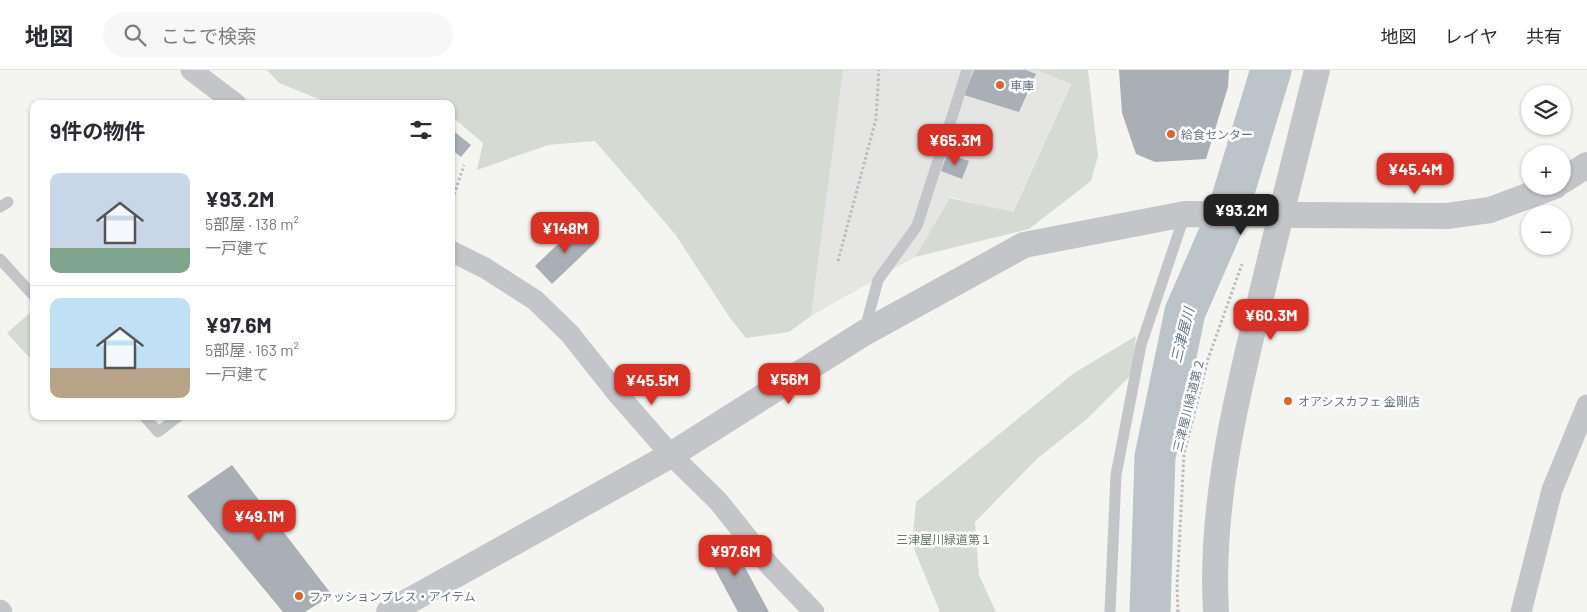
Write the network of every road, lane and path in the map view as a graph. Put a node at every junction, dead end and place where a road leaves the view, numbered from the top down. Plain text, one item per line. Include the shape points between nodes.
1 (191, 70) edge
2 (879, 70) edge
3 (967, 70) edge
4 (1317, 70) edge
5 (231, 100) edge
6 (464, 164) dead end
7 (1587, 165) edge
8 (1571, 175) edge
9 (455, 192) edge
10 (1531, 195) edge
11 (1280, 214) junction
12 (1193, 215) junction
13 (455, 253) edge
14 (1244, 257) dead end
15 (0, 259) edge
16 (838, 261) dead end
17 (30, 292) edge
18 (864, 333) junction
19 (1587, 405) edge
20 (148, 420) edge
21 (174, 420) edge
22 (671, 455) junction
23 (389, 612) edge
24 (814, 612) edge
25 (1110, 612) edge
26 (1178, 612) edge
27 (1216, 612) edge
28 (1521, 612) edge

1 - 5 street
2 - 16 path via 876,119
3 - 18 lane via 917,226 878,280
4 - 11 street
6 - 9 path
7 - 8 street
10 - 11 street via 1490,210 1447,216
11 - 12 street
11 - 27 street via 1236,399 1221,498 1214,581
12 - 18 street via 1024,245
12 - 25 lane via 1140,345 1116,475
13 - 22 street via 535,300 570,334
14 - 26 path, 三津屋川緑道第２ via 1208,359 1184,454
15 - 17 lane
18 - 22 street
19 - 28 street via 1552,490
20 - 21 lane via 158,432
22 - 23 street
22 - 24 street via 718,501 770,566

